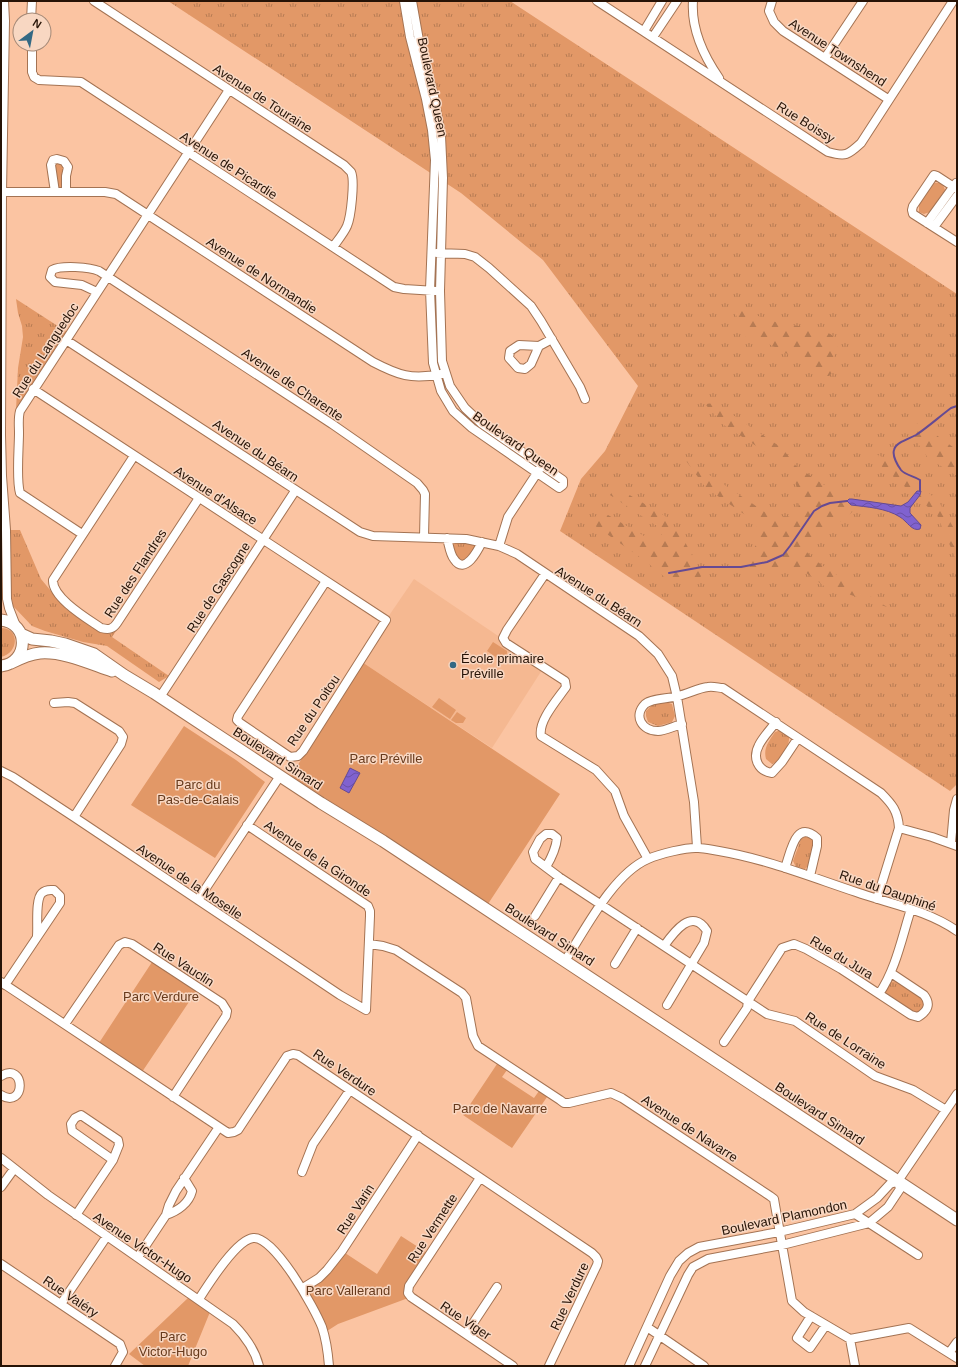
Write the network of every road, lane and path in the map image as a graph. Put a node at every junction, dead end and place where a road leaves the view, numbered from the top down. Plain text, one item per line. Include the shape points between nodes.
1 (4, 1) edge
2 (32, 1) edge
3 (94, 1) edge
4 (404, 1) edge
5 (412, 1) edge
6 (597, 1) edge
7 (662, 1) edge
8 (677, 1) edge
9 (693, 1) edge
10 (772, 1) edge
11 (862, 1) edge
12 (953, 1) edge
13 (32, 12) edge
14 (644, 31) junction
15 (654, 37) junction
16 (32, 52) edge
17 (825, 58) junction
18 (722, 82) junction
19 (228, 90) junction
20 (888, 99) junction
21 (188, 152) junction
22 (438, 178) junction
23 (956, 186) edge
24 (2, 192) edge
25 (55, 192) junction
26 (66, 192) junction
27 (957, 196) edge
28 (148, 215) junction
29 (931, 225) junction
30 (957, 242) edge
31 (333, 247) junction
32 (436, 253) junction
33 (107, 276) junction
34 (430, 290) junction
35 (440, 291) junction
36 (97, 292) junction
37 (552, 339) junction
38 (66, 340) junction
39 (539, 346) dead end
40 (446, 372) junction
41 (436, 375) junction
42 (33, 389) junction
43 (585, 399) dead end
44 (1, 443) edge
45 (134, 456) junction
46 (542, 466) junction
47 (536, 474) junction
48 (2, 479) edge
49 (295, 491) junction
50 (199, 498) junction
51 (82, 534) junction
52 (424, 537) junction
53 (447, 538) junction
54 (263, 540) junction
55 (482, 542) junction
56 (499, 546) junction
57 (545, 574) junction
58 (326, 581) junction
59 (1, 620) edge
60 (386, 620) joint
61 (19, 630) junction
62 (5, 666) edge
63 (124, 675) junction
64 (160, 697) junction
65 (677, 697) junction
66 (54, 703) dead end
67 (776, 722) junction
68 (682, 724) junction
69 (798, 738) junction
70 (1, 772) edge
71 (280, 776) junction
72 (957, 799) edge
73 (74, 816) junction
74 (247, 825) junction
75 (899, 828) junction
76 (954, 844) edge
77 (697, 847) junction
78 (648, 859) junction
79 (546, 867) dead end
80 (785, 868) junction
81 (810, 876) junction
82 (559, 877) junction
83 (878, 899) junction
84 (198, 900) junction
85 (600, 905) junction
86 (911, 909) junction
87 (535, 916) dead end
88 (637, 928) junction
89 (957, 931) edge
90 (37, 936) junction
91 (369, 944) junction
92 (664, 946) junction
93 (565, 961) junction
94 (615, 964) dead end
95 (692, 964) junction
96 (891, 973) junction
97 (3, 983) edge
98 (879, 994) junction
99 (748, 1001) junction
100 (667, 1005) dead end
101 (366, 1010) joint
102 (65, 1024) junction
103 (724, 1042) dead end
104 (1, 1076) edge
105 (350, 1090) junction
106 (957, 1094) edge
107 (1, 1095) edge
108 (173, 1097) junction
109 (946, 1110) junction
110 (219, 1127) junction
111 (418, 1135) junction
112 (1, 1158) edge
113 (113, 1160) junction
114 (14, 1169) junction
115 (302, 1172) dead end
116 (184, 1178) junction
117 (480, 1178) junction
118 (898, 1181) junction
119 (1, 1187) edge
120 (855, 1214) junction
121 (76, 1215) junction
122 (166, 1215) junction
123 (957, 1220) edge
124 (869, 1223) junction
125 (779, 1232) junction
126 (107, 1236) junction
127 (782, 1245) junction
128 (918, 1254) dead end
129 (138, 1257) junction
130 (1, 1264) edge
131 (497, 1287) dead end
132 (303, 1288) junction
133 (408, 1293) joint
134 (199, 1299) junction
135 (61, 1304) junction
136 (811, 1316) junction
137 (826, 1325) junction
138 (647, 1327) junction
139 (466, 1334) junction
140 (659, 1335) junction
141 (850, 1339) junction
142 (957, 1342) edge
143 (949, 1353) junction
144 (957, 1358) edge
145 (115, 1366) edge
146 (259, 1366) edge
147 (329, 1366) edge
148 (512, 1366) edge
149 (549, 1366) edge
150 (629, 1366) edge
151 (645, 1366) edge
152 (704, 1366) edge
153 (855, 1366) edge

1 - 24 street
2 - 13 street
3 - 19 street, Avenue de Touraine
4 - 22 street, Boulevard Queen via 431,121
5 - 22 street, Boulevard Queen via 420,46 439,119 442,147
6 - 14 street, Rue Boissy
7 - 14 street
8 - 15 street
9 - 18 street via 696,33 702,50
10 - 17 street, Avenue Townshend via 769,11 783,32
11 - 17 street
12 - 20 street, Rue Boissy
14 - 15 street, Rue Boissy
15 - 18 street, Rue Boissy
16 - 21 street, Avenue de Picardie via 34,77 39,80 82,82
17 - 20 street, Avenue Townshend
18 - 20 street, Rue Boissy via 828,152 841,155 852,152 861,143
19 - 21 street, Rue du Languedoc
19 - 31 street, Avenue de Touraine via 344,165 351,173 352,199 349,220
21 - 28 street, Rue du Languedoc
21 - 31 street, Avenue de Picardie
22 - 32 street, Boulevard Queen
23 - 29 street
23 - 29 street via 934,175 913,206 914,214
24 - 25 street, Avenue de Normandie
24 - 44 street
25 - 26 street, Avenue de Normandie
25 - 26 street via 51,166 53,160 57,159 67,165
26 - 28 street, Avenue de Normandie via 114,193
27 - 29 street
28 - 33 street, Rue du Languedoc
28 - 41 street, Avenue de Normandie via 373,362 392,372 411,377
29 - 30 street
31 - 34 street, Avenue de Picardie via 394,287
32 - 34 street, Boulevard Queen
32 - 35 street, Boulevard Queen
32 - 37 street via 465,254 481,261 531,306
33 - 36 street, Rue du Languedoc
33 - 36 street, Rue du Languedoc via 88,268 52,270 52,280 55,282 82,285
33 - 52 street, Avenue de Charente via 325,419 417,484 425,494
34 - 35 street, Avenue de Picardie
34 - 41 street, Boulevard Queen via 433,363
35 - 40 street, Boulevard Queen via 442,361
36 - 38 street, Rue du Languedoc
37 - 39 street
37 - 43 street
38 - 42 street, Rue du Languedoc
38 - 49 street, Avenue du Béarn
40 - 41 street, Avenue de Normandie
40 - 46 street, Boulevard Queen via 450,386 465,408 482,424
41 - 47 street, Boulevard Queen via 441,391 453,411 472,428
42 - 45 street, Avenue d'Alsace
42 - 51 street, Rue du Languedoc via 19,416 20,493
44 - 48 street
45 - 50 street, Avenue d'Alsace
45 - 51 street, Rue des Flandres
46 - 47 street
46 - 47 street, Boulevard Queen via 563,480 563,484 559,488
47 - 56 street via 512,509
48 - 61 street via 6,525 7,599
49 - 52 street, Avenue du Béarn via 366,535
49 - 54 street, Rue de Gascogne
50 - 51 street, Rue des Flandres via 110,629 101,628 70,607 54,588 53,580
50 - 54 street, Avenue d'Alsace
52 - 53 street, Avenue du Béarn
53 - 55 street, Avenue du Béarn
53 - 55 street via 453,558 463,565 471,560
54 - 58 street, Avenue d'Alsace
54 - 64 street, Rue de Gascogne
55 - 56 street, Avenue du Béarn
56 - 57 street, Avenue du Béarn via 517,554
57 - 65 street, Avenue du Béarn via 639,636 658,654 672,676
57 - 78 street via 503,638 506,643 565,681 566,688 544,720 540,730 541,736 596,770 616,791 624,816
58 - 60 street, Avenue d'Alsace
58 - 60 street, Rue du Poitou via 237,720 286,755 294,757 303,751
59 - 61 main road, Boulevard Simard via 10,622
61 - 62 main road via 23,640 22,647 18,655
61 - 63 main road, Boulevard Simard via 34,640 51,641 94,654
62 - 63 main road, Boulevard Simard via 42,652 72,658
63 - 64 main road, Boulevard Simard
64 - 71 main road, Boulevard Simard
65 - 67 street via 708,687 724,688
65 - 68 street, Avenue du Béarn
65 - 68 street via 646,703 638,717 641,724 650,730 658,731
66 - 73 street via 75,703 119,731 123,737
67 - 69 street
67 - 69 street via 758,746 758,765 765,772 772,774
68 - 77 street, Avenue du Béarn via 694,802
69 - 75 street via 881,792 893,806
70 - 73 street, Avenue de la Moselle via 14,777
71 - 74 street
71 - 93 main road, Boulevard Simard
72 - 76 street
73 - 84 street, Avenue de la Moselle
74 - 84 street
74 - 91 street, Avenue de la Gironde via 368,906
75 - 76 street
75 - 83 street
77 - 78 street, Rue du Dauphiné
77 - 80 street, Rue du Dauphiné via 736,854
78 - 85 street, Rue du Dauphiné via 625,876
79 - 82 street, Rue de Lorraine
80 - 81 street, Rue du Dauphiné
80 - 81 street via 796,836 811,833 817,838 817,846
81 - 83 street, Rue du Dauphiné
82 - 85 street, Rue de Lorraine
82 - 87 street
83 - 86 street, Rue du Dauphiné
84 - 101 street, Avenue de la Moselle
85 - 88 street, Rue de Lorraine
85 - 93 street, Rue du Dauphiné
86 - 89 street, Rue du Dauphiné via 945,923
86 - 96 street, Rue du Jura
88 - 92 street, Rue de Lorraine
88 - 94 street
90 - 90 street via 60,903 60,896 54,890 47,890 39,898
90 - 97 street
91 - 101 street, Avenue de la Gironde
91 - 125 street, Avenue de Navarre via 396,950 462,993 466,998 473,1036 478,1046 564,1103 611,1093 770,1196 774,1199
92 - 95 street, Rue de Lorraine
92 - 95 street via 674,931 688,922 703,924 707,931 704,943
93 - 118 main road, Boulevard Simard
95 - 99 street, Rue de Lorraine
95 - 100 street
96 - 98 street, Rue du Jura
96 - 98 street, Rue du Jura via 924,995 928,1000 924,1014 918,1017 911,1015
97 - 102 street, Rue Verdure
98 - 99 street, Rue du Jura via 841,969 794,944 782,948
99 - 103 street, Rue du Jura via 747,1008
99 - 109 street, Rue de Lorraine via 767,1014 795,1022 875,1076 914,1090
102 - 108 street, Rue Verdure
102 - 108 street, Rue Vauclin via 119,945 125,942 199,987 222,1003 227,1011 226,1016
104 - 107 street via 6,1073 14,1075 21,1084 19,1092 13,1097
105 - 110 street, Rue Verdure via 293,1054 284,1060 238,1130 228,1133
105 - 111 street, Rue Verdure
105 - 115 street via 313,1144
106 - 109 street
108 - 110 street, Rue Verdure
109 - 118 street
110 - 116 street
111 - 117 street, Rue Verdure
111 - 132 street, Rue Varin via 342,1251 319,1278
112 - 114 street, Avenue Victor-Hugo
113 - 113 street via 119,1146 118,1140 81,1115 75,1118 71,1124 72,1131
113 - 121 street
114 - 119 street
114 - 121 street, Avenue Victor-Hugo
116 - 122 street
116 - 122 street via 192,1191 190,1197 175,1212
117 - 133 street, Rue Vermette via 408,1286
117 - 149 street, Rue Verdure via 592,1253 598,1261
118 - 120 street, Boulevard Plamondon via 890,1184 878,1198
118 - 123 main road, Boulevard Simard
118 - 124 street, Boulevard Plamondon via 900,1189 888,1206
120 - 124 street
120 - 125 street, Boulevard Plamondon
121 - 126 street, Avenue Victor-Hugo
122 - 129 street
124 - 127 street, Boulevard Plamondon
124 - 128 street
125 - 127 street, Avenue de Navarre
125 - 138 street, Boulevard Plamondon via 699,1247 688,1253 679,1261 670,1276
126 - 129 street, Avenue Victor-Hugo
126 - 135 street
127 - 136 street, Avenue de Navarre via 792,1301
127 - 140 street, Boulevard Plamondon via 708,1259 693,1267
129 - 134 street, Avenue Victor-Hugo
130 - 135 street, Rue Valéry
131 - 139 street
132 - 134 street via 269,1246 263,1241 251,1238 229,1256
132 - 147 street via 316,1311 324,1333
133 - 139 street, Rue Viger
134 - 146 street, Avenue Victor-Hugo via 242,1333
135 - 145 street, Rue Valéry via 120,1344 123,1352
136 - 137 street, Avenue de Navarre
136 - 137 street via 797,1338 810,1348
137 - 141 street, Avenue de Navarre
138 - 140 street
138 - 150 street, Boulevard Plamondon
139 - 148 street, Rue Viger
140 - 151 street, Boulevard Plamondon
140 - 152 street
141 - 143 street via 909,1328
141 - 153 street
142 - 143 street
143 - 144 street

